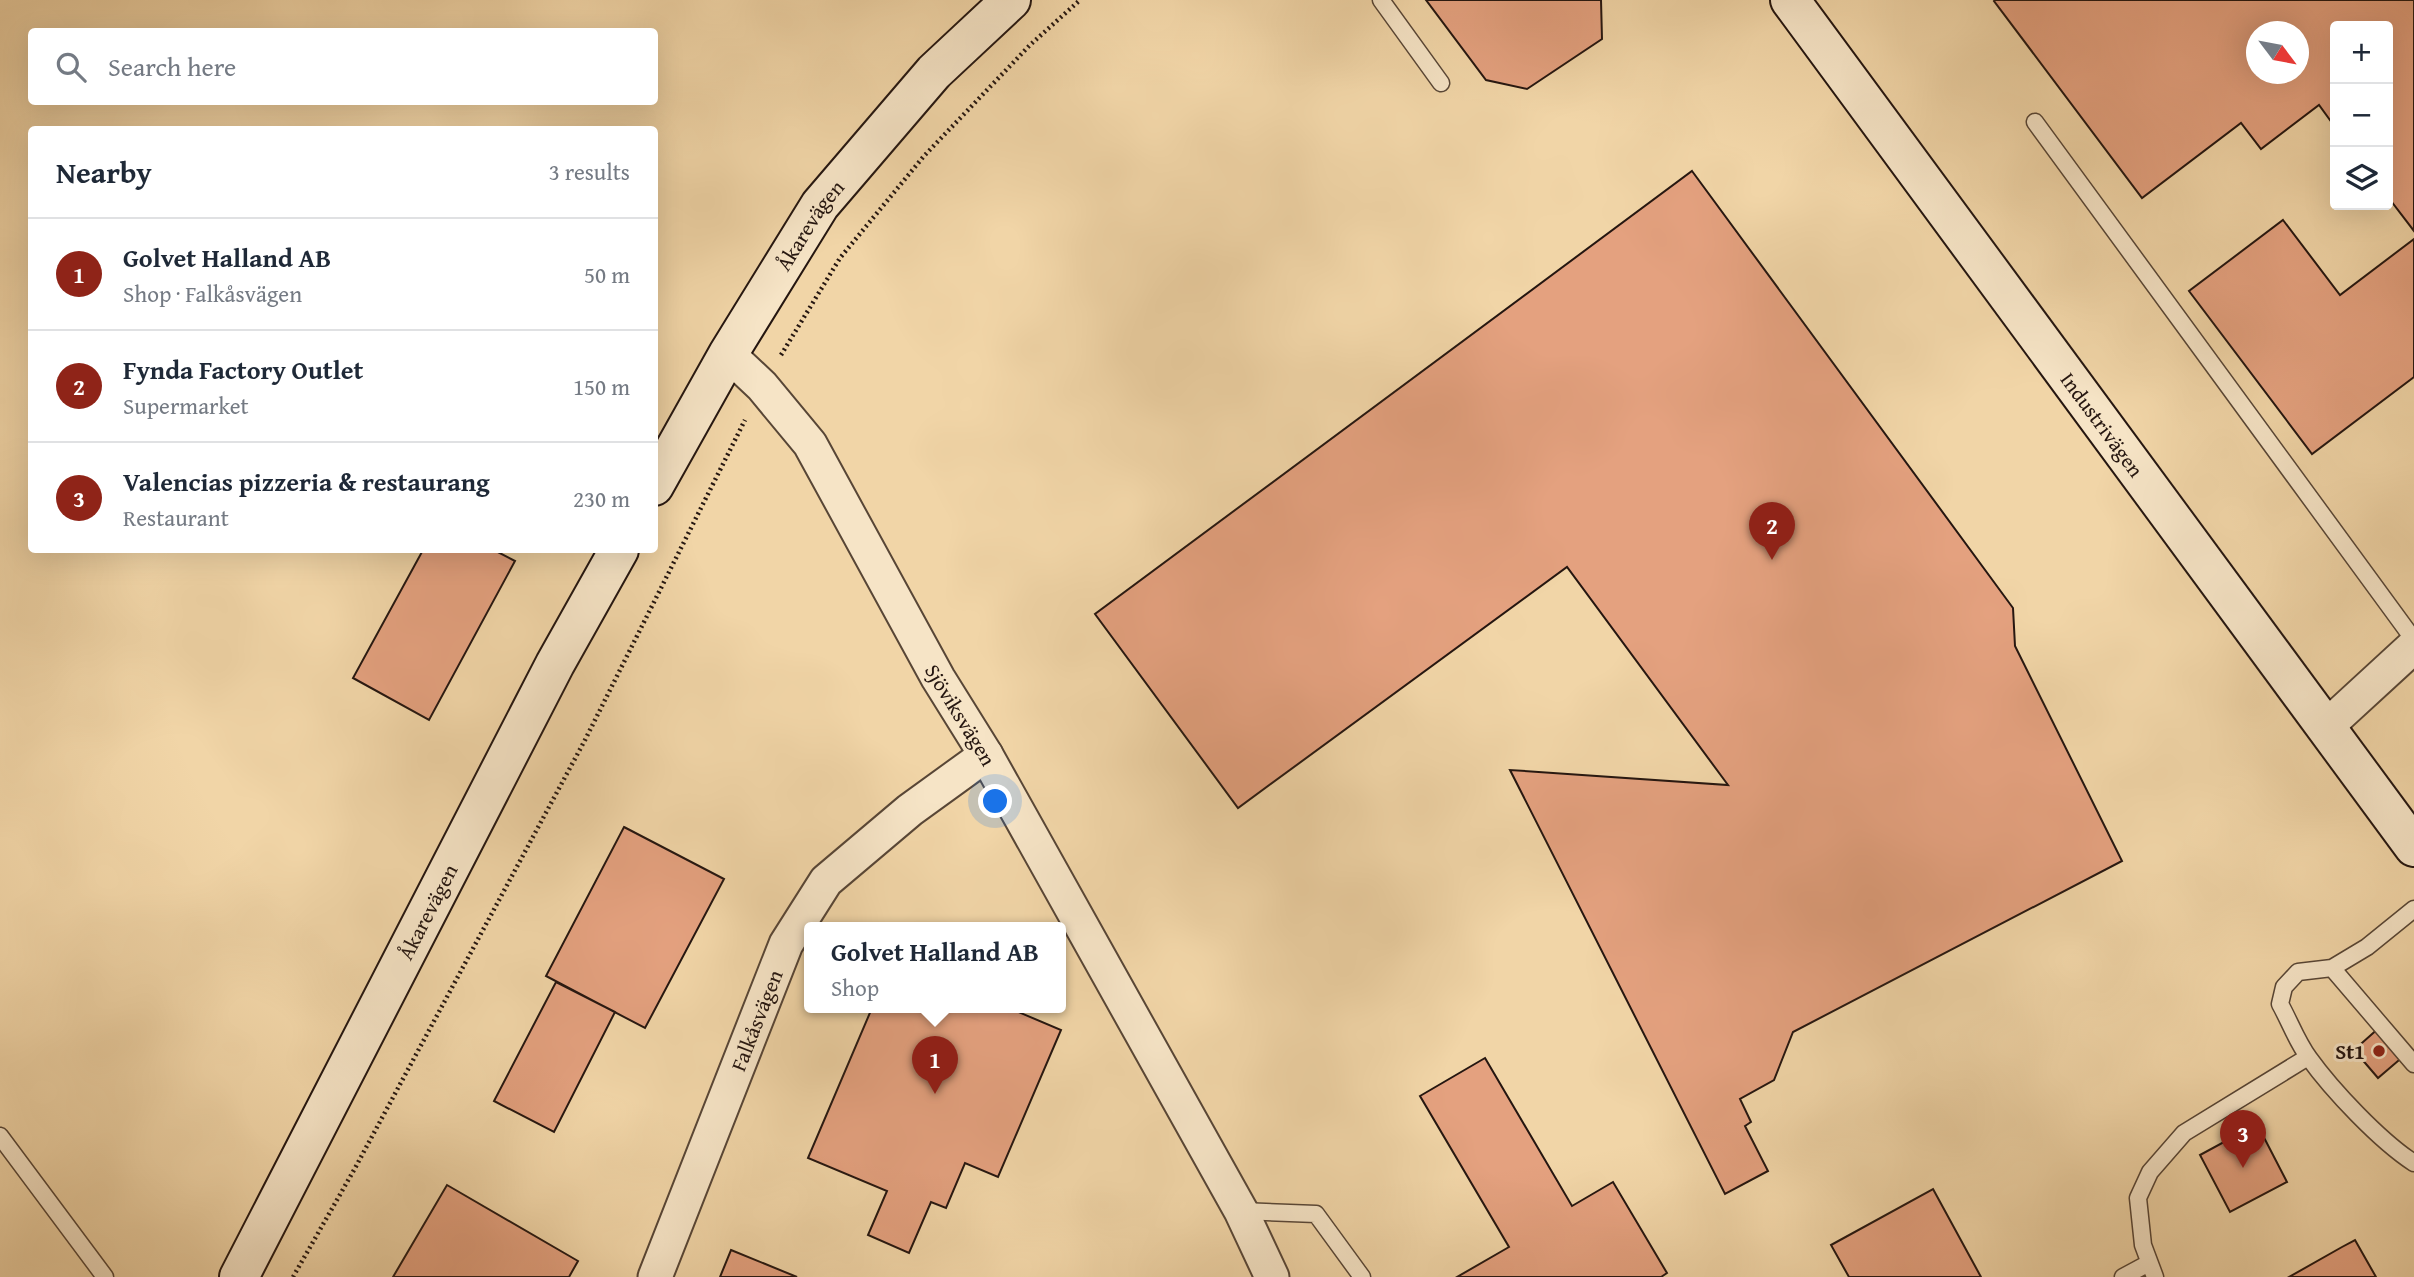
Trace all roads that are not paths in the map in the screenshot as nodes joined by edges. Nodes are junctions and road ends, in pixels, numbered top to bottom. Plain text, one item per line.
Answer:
1 (1011, 0) edge
2 (1381, 0) edge
3 (1790, 0) edge
4 (1441, 83) dead end
5 (2035, 122) dead end
6 (728, 354) junction
7 (658, 479) edge
8 (617, 553) edge
9 (2414, 640) edge
10 (2414, 646) edge
11 (2327, 726) junction
12 (986, 755) junction
13 (2414, 846) edge
14 (2414, 909) edge
15 (2332, 968) junction
16 (2308, 1057) junction
17 (2414, 1064) edge
18 (0, 1136) edge
19 (2414, 1163) edge
20 (1241, 1211) junction
21 (2152, 1270) edge
22 (106, 1277) edge
23 (239, 1277) edge
24 (655, 1277) edge
25 (1272, 1277) edge
26 (1362, 1277) edge
27 (2123, 1277) edge

1 - 6 street, Åkarevägen
2 - 4 lane
3 - 11 street, Industrivägen
5 - 9 lane
6 - 7 street, Åkarevägen
6 - 12 street, Sjöviksvägen
8 - 23 street, Åkarevägen
10 - 11 street
11 - 13 street, Industrivägen
12 - 20 street, Sjöviksvägen
12 - 24 street, Falkåsvägen
14 - 15 lane
15 - 16 lane
15 - 17 lane
16 - 19 lane
16 - 21 lane
18 - 22 lane
20 - 25 street, Sjöviksvägen
20 - 26 lane
21 - 27 lane

